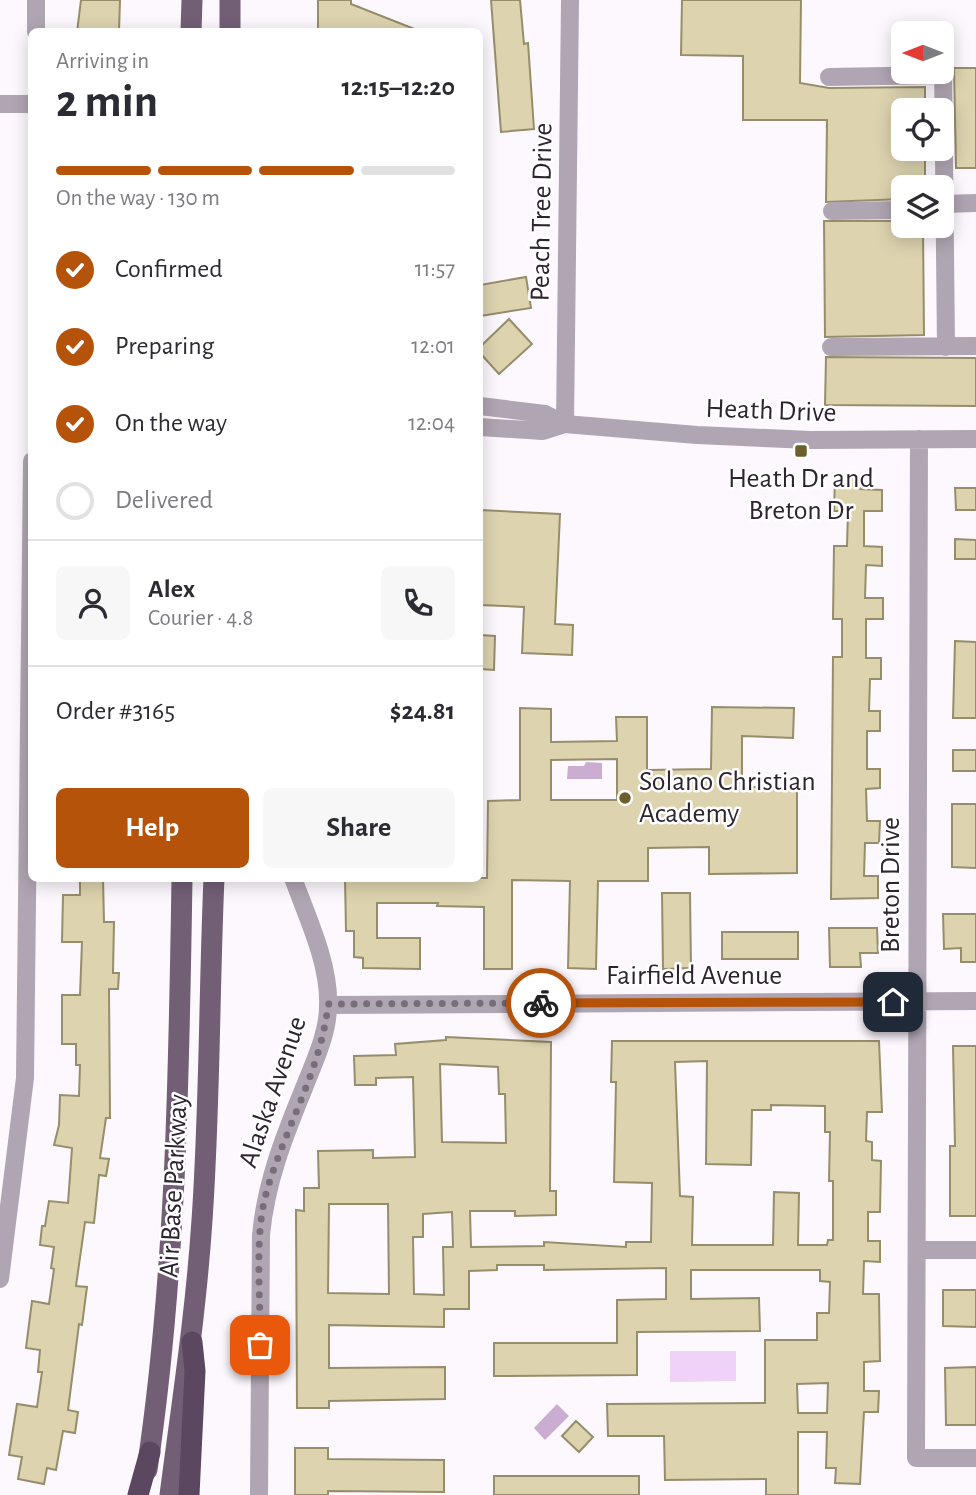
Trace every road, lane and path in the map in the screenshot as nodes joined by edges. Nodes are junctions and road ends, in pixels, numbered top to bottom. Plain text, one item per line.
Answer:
1 (36, 0) edge
2 (192, 0) edge
3 (230, 0) edge
4 (570, 0) edge
5 (36, 28) edge
6 (191, 28) edge
7 (230, 28) edge
8 (828, 77) dead end
9 (0, 104) edge
10 (28, 104) edge
11 (943, 175) edge
12 (976, 203) edge
13 (954, 206) edge
14 (891, 210) edge
15 (832, 211) dead end
16 (944, 238) edge
17 (976, 346) edge
18 (831, 347) dead end
19 (946, 347) junction
20 (483, 406) edge
21 (565, 424) junction
22 (483, 427) edge
23 (919, 439) junction
24 (976, 439) edge
25 (28, 814) edge
26 (182, 882) edge
27 (214, 882) edge
28 (294, 882) edge
29 (976, 1001) edge
30 (916, 1002) junction
31 (328, 1004) junction
32 (918, 1250) junction
33 (976, 1250) edge
34 (0, 1279) edge
35 (192, 1342) junction
36 (150, 1452) joint
37 (976, 1458) edge
38 (141, 1495) edge
39 (170, 1495) edge
40 (189, 1495) edge
41 (259, 1495) edge

1 - 5 street
2 - 6 main road
3 - 7 main road
4 - 21 street, Peach Tree Drive
8 - 11 street
9 - 10 street
12 - 13 street
14 - 15 street
16 - 19 street
17 - 19 street
18 - 19 street
20 - 21 street, Heath Drive
21 - 22 street, Heath Drive
21 - 23 street, Heath Drive
23 - 24 street, Heath Drive
23 - 30 street, Breton Drive
25 - 34 street
26 - 36 main road, Air Base Parkway
27 - 35 main road, Air Base Parkway
28 - 31 street, Alaska Avenue
29 - 30 street, Fairfield Avenue
30 - 31 street, Fairfield Avenue
30 - 32 street, Breton Drive
31 - 41 street, Alaska Avenue
32 - 33 street
32 - 37 street, Breton Drive
35 - 39 main road, Air Base Parkway
35 - 40 highway
36 - 38 highway

